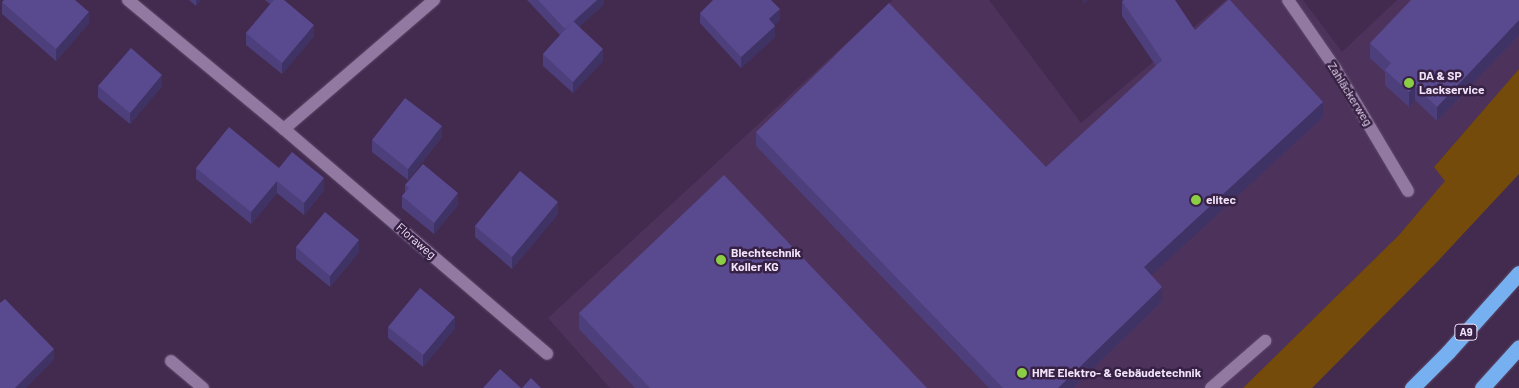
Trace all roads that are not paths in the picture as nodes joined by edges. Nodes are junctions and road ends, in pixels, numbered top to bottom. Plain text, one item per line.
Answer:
1 (128, 0) edge
2 (434, 0) edge
3 (1288, 0) edge
4 (284, 129) junction
5 (1408, 191) dead end
6 (1519, 273) edge
7 (1265, 341) dead end
8 (1519, 347) edge
9 (548, 354) dead end
10 (171, 360) dead end
11 (203, 388) edge
12 (1211, 388) edge
13 (1412, 388) edge
14 (1482, 388) edge

1 - 4 street, Floraweg
2 - 4 street
3 - 5 street, Zahläckerweg
4 - 9 street, Floraweg
6 - 13 highway, A9
7 - 12 street
8 - 14 highway
10 - 11 street

